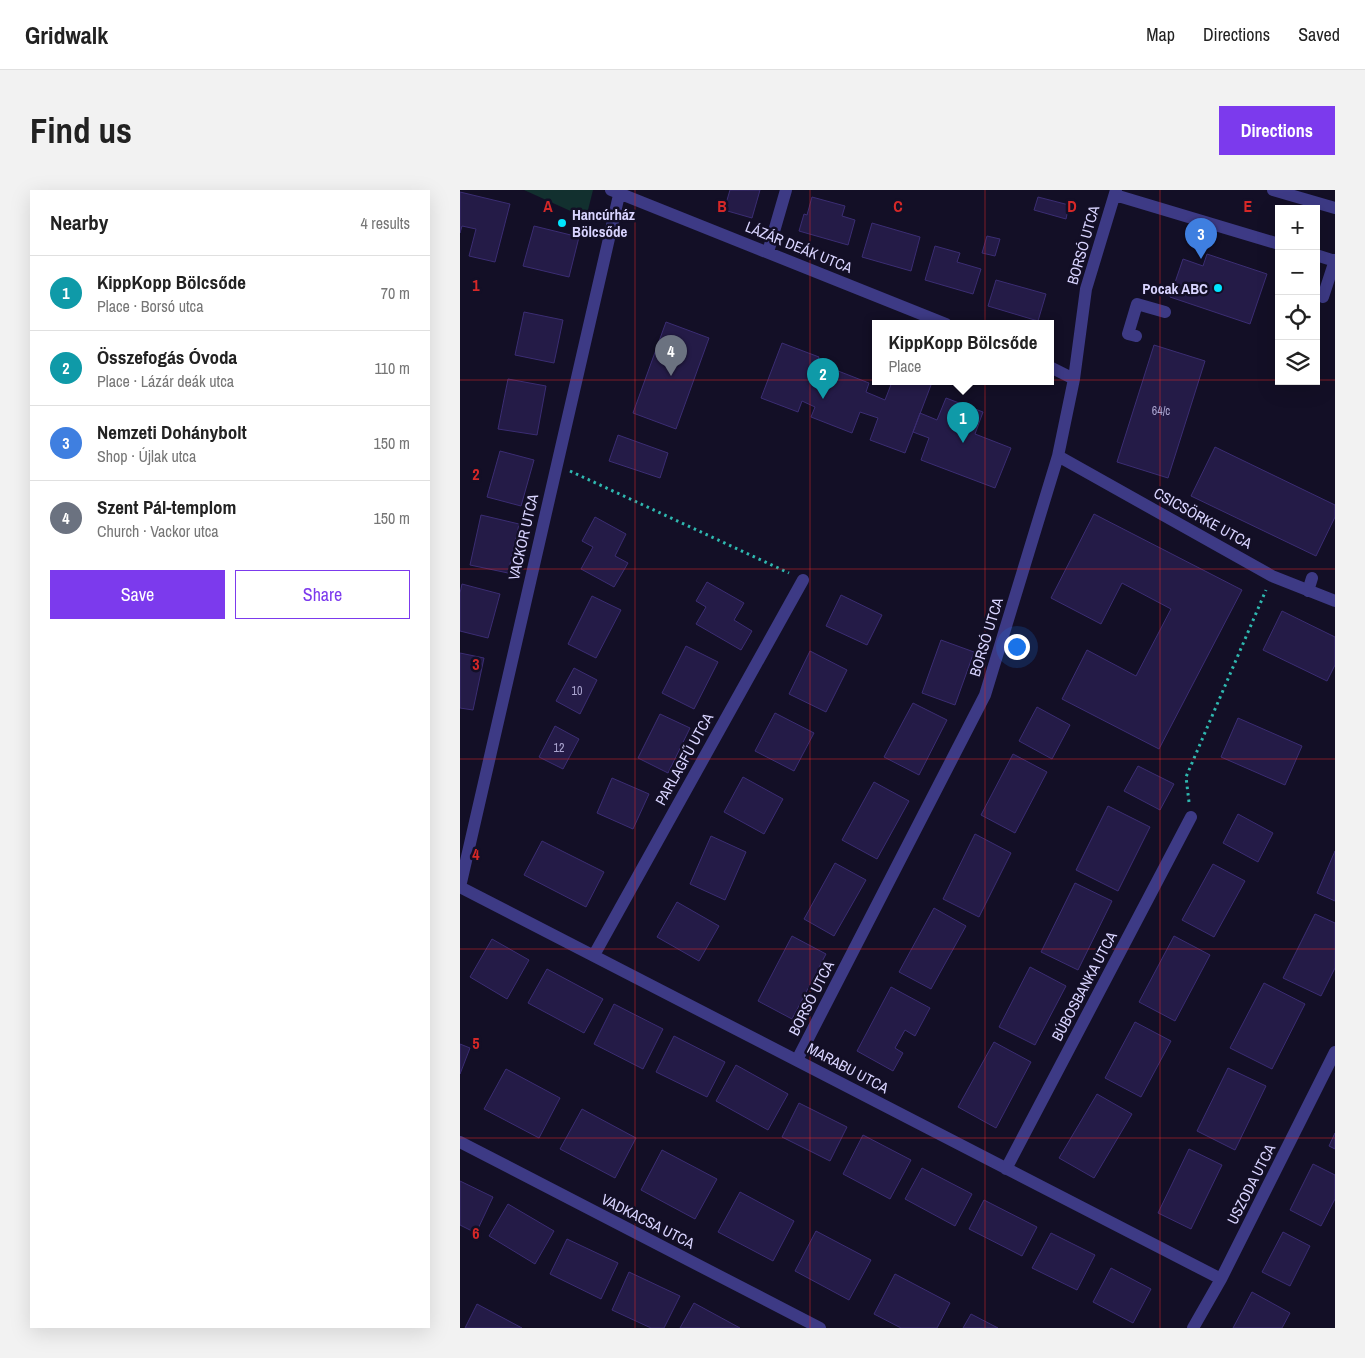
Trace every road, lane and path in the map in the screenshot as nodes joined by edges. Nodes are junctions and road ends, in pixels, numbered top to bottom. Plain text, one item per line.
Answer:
1 (786, 190) edge
2 (1273, 190) edge
3 (615, 192) edge
4 (1115, 192) edge
5 (1335, 208) edge
6 (1275, 243) edge
7 (768, 252) junction
8 (1320, 256) edge
9 (1335, 260) edge
10 (1323, 297) dead end
11 (1165, 312) dead end
12 (936, 320) edge
13 (1136, 336) dead end
14 (1054, 369) edge
15 (1074, 379) junction
16 (1058, 456) junction
17 (556, 464) junction
18 (1272, 576) junction
19 (1312, 578) dead end
20 (803, 580) joint
21 (1308, 591) junction
22 (1335, 601) edge
23 (1190, 817) joint
24 (460, 887) edge
25 (594, 955) junction
26 (1335, 1052) edge
27 (797, 1060) junction
28 (460, 1142) edge
29 (1006, 1169) junction
30 (1221, 1279) junction
31 (820, 1328) edge
32 (1193, 1328) edge

1 - 7 street
2 - 5 street
3 - 7 street, LÁZÁR DEÁK UTCA
3 - 17 street, VACKOR UTCA
4 - 6 street
4 - 15 street, BORSÓ UTCA
7 - 12 street, LÁZÁR DEÁK UTCA
8 - 9 street
9 - 10 street
11 - 13 street
14 - 15 street
15 - 16 street, BORSÓ UTCA
16 - 18 street, CSICSÖRKE UTCA
16 - 27 street, BORSÓ UTCA
17 - 20 path
17 - 24 street, VACKOR UTCA
18 - 21 street, CSICSÖRKE UTCA
18 - 23 path
19 - 21 street
20 - 25 street, PARLAGFŰ UTCA
21 - 22 street, CSICSÖRKE UTCA
23 - 29 street, BÚBOSBANKA UTCA
24 - 25 street, MARABU UTCA
25 - 27 street, MARABU UTCA
26 - 30 street, USZODA UTCA
27 - 29 street, MARABU UTCA
28 - 31 street, VADKACSA UTCA
29 - 30 street, MARABU UTCA
30 - 32 street, USZODA UTCA

